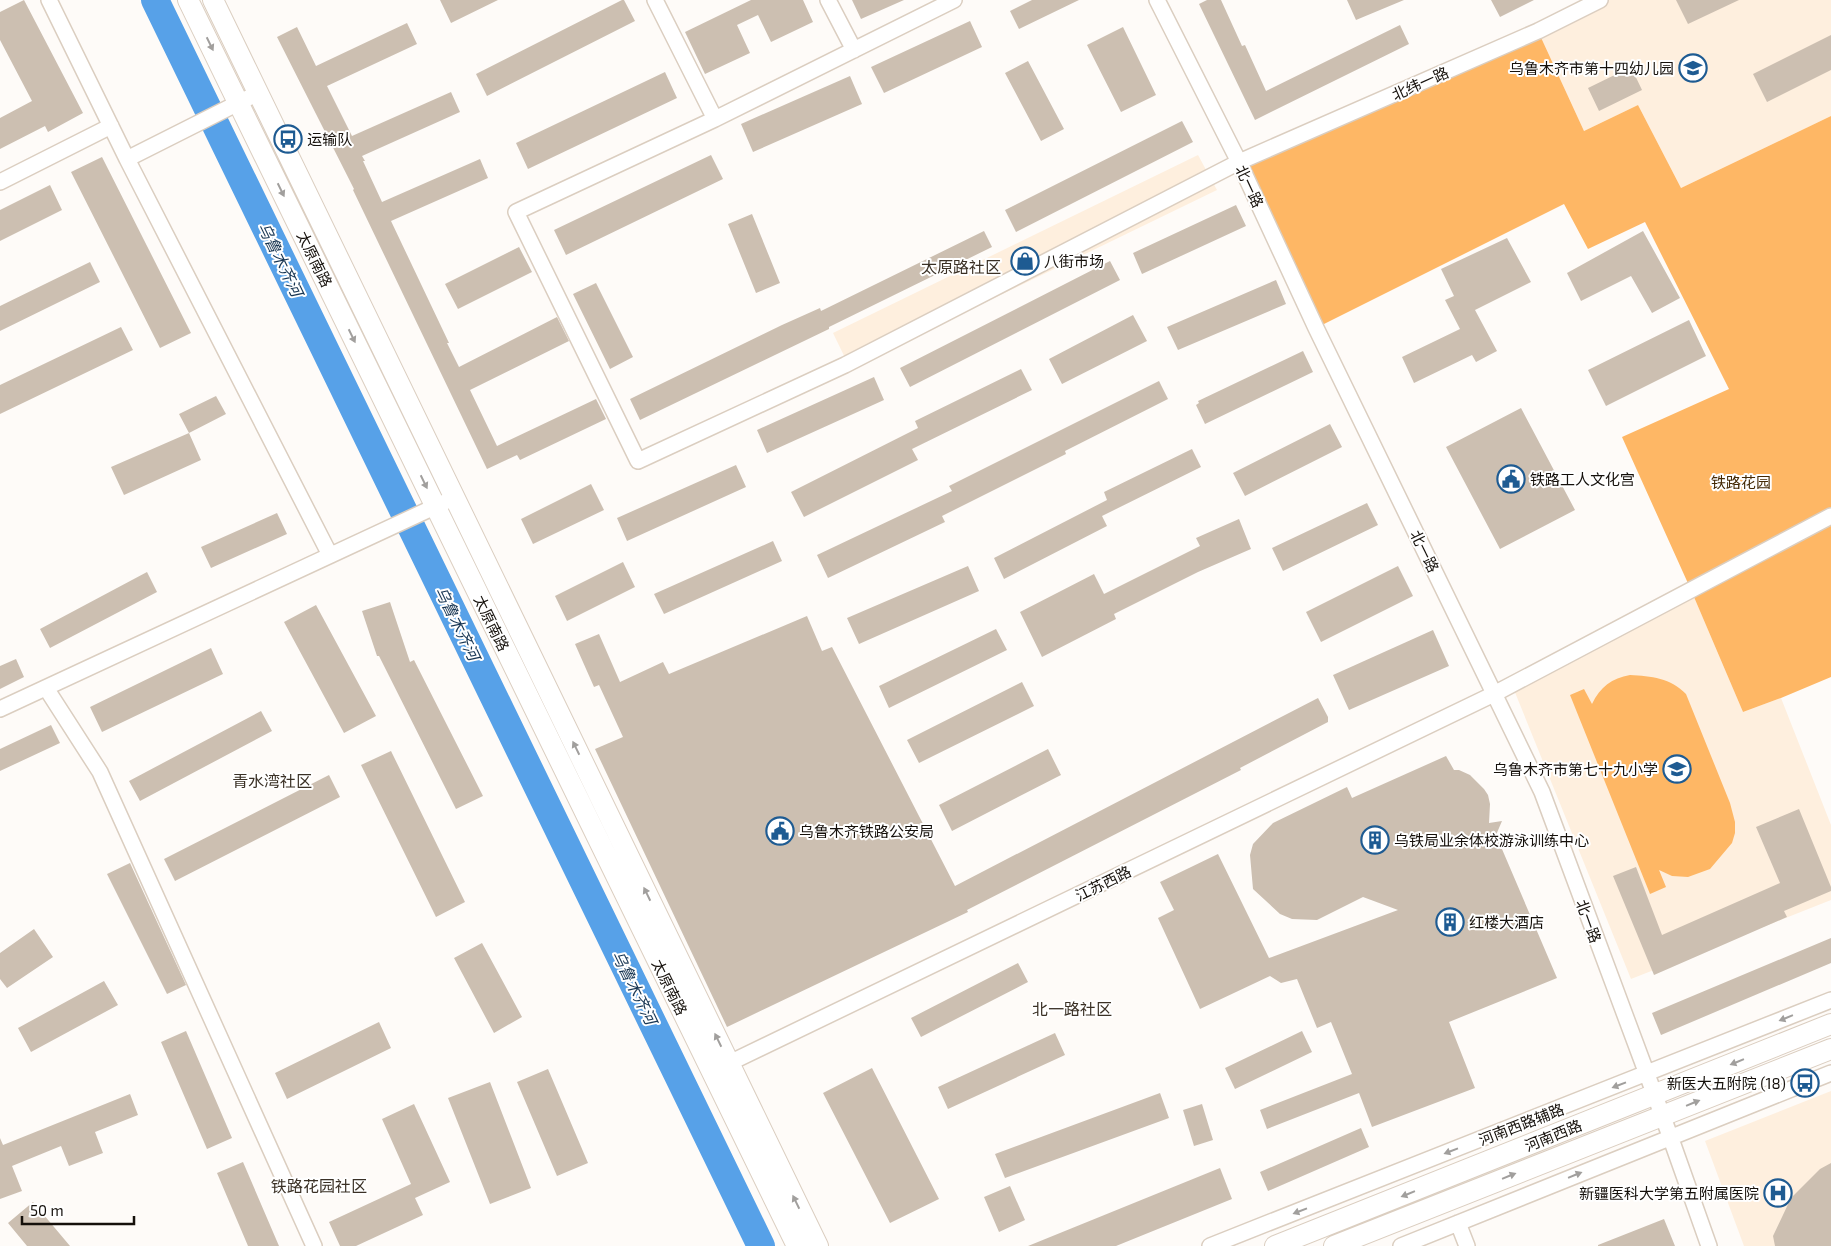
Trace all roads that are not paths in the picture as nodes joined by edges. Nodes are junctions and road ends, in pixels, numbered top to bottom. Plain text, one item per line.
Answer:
1 (49, 0) edge
2 (188, 0) edge
3 (213, 0) edge
4 (655, 0) edge
5 (828, 0) edge
6 (954, 0) edge
7 (1158, 0) edge
8 (1600, 0) edge
9 (854, 50) junction
10 (258, 93) junction
11 (232, 106) junction
12 (715, 119) junction
13 (111, 126) junction
14 (127, 159) junction
15 (1239, 162) junction
16 (0, 182) edge
17 (455, 498) junction
18 (427, 509) junction
19 (1831, 516) edge
20 (330, 554) junction
21 (46, 688) junction
22 (1494, 694) junction
23 (0, 709) edge
24 (1831, 1000) edge
25 (1831, 1024) edge
26 (1831, 1049) edge
27 (720, 1067) junction
28 (1831, 1073) edge
29 (1646, 1074) junction
30 (1654, 1095) junction
31 (1662, 1115) junction
32 (1670, 1136) junction
33 (1458, 1223) junction
34 (314, 1246) edge
35 (797, 1246) edge
36 (818, 1246) edge
37 (1210, 1246) edge
38 (1274, 1246) edge
39 (1334, 1246) edge
40 (1401, 1246) edge
41 (1467, 1246) edge
42 (1709, 1246) edge

1 - 13 street
2 -> 11 main road, 太原南路
3 - 10 main road
4 - 12 street
5 - 9 street
6 - 9 street
7 - 15 street, 北一路
8 - 15 street, 北纬一路
9 - 12 street
10 - 11 street
10 - 17 main road
11 - 14 street
11 -> 18 main road, 太原南路
12 - 15 street, 北纬一路
13 - 14 street
13 - 16 street
14 - 20 street
15 - 22 street, 北一路
17 - 18 street
27 -> 17 main road
18 - 20 street
18 - 27 main road, 太原南路
19 - 22 street, 江苏西路
20 - 21 street
21 - 23 street
21 - 34 street
22 - 27 street, 江苏西路
22 - 29 street, 北一路
24 -> 29 street, 河南西路辅路
25 -> 30 main road, 河南西路
31 -> 26 main road, 河南西路
27 - 35 main road, 太原南路
36 -> 27 main road
28 - 32 street
29 - 30 street, 北一路
29 -> 37 street, 河南西路辅路
30 - 31 street, 北一路
30 -> 38 main road, 河南西路
31 - 32 street, 北一路
39 -> 31 main road, 河南西路
33 -> 32 street
32 - 42 street, 北一路
33 - 40 street
33 - 41 street

